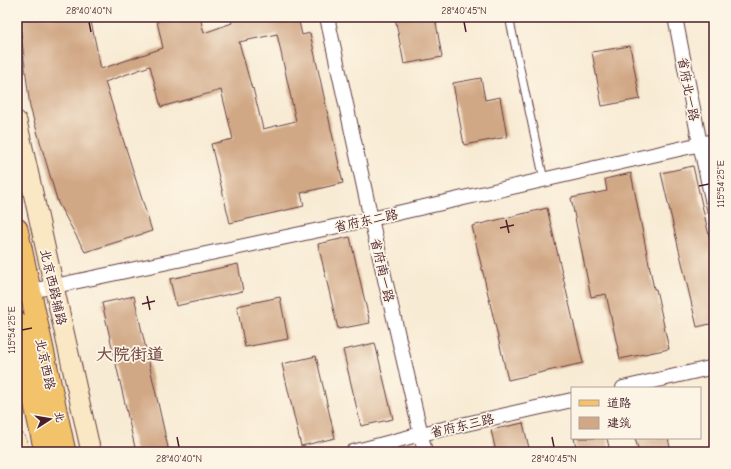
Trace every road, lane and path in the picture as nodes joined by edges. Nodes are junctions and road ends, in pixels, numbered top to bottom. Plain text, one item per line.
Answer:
1 (327, 17) edge
2 (509, 17) edge
3 (675, 17) edge
4 (17, 121) edge
5 (714, 141) edge
6 (700, 144) junction
7 (544, 180) junction
8 (714, 208) edge
9 (371, 219) junction
10 (17, 229) edge
11 (54, 286) junction
12 (24, 293) edge
13 (17, 322) edge
14 (714, 367) edge
15 (627, 387) edge
16 (571, 400) edge
17 (421, 434) junction
18 (17, 442) edge
19 (19, 452) edge
20 (45, 452) edge
21 (65, 452) edge
22 (91, 452) edge
23 (353, 452) edge
24 (425, 452) edge

1 - 9 street, 省府南一路
2 - 7 lane
3 - 6 street, 省府北一路
4 - 11 main road, 北京西路辅路
5 - 6 street, 省府东二路
6 - 7 street, 省府东二路
6 - 8 street, 省府北一路
7 - 9 street, 省府东二路
9 - 11 street, 省府东二路
9 - 17 street, 省府南一路
10 - 12 main road, 北京西路
11 - 12 street, 省府东二路
11 - 22 main road, 北京西路辅路
12 - 21 main road, 北京西路
13 - 20 main road, 北京西路
14 - 15 street
16 - 17 street, 省府东三路
17 - 23 street, 省府东三路
17 - 24 street, 省府南一路
18 - 19 main road

